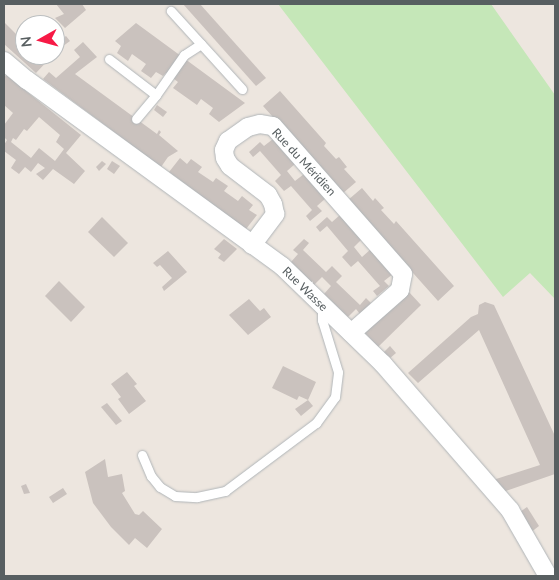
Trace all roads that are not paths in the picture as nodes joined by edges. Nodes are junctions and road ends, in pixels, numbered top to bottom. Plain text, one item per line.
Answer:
1 (171, 11) dead end
2 (201, 44) junction
3 (109, 59) dead end
4 (4, 61) edge
5 (242, 89) dead end
6 (156, 95) junction
7 (136, 119) dead end
8 (252, 245) junction
9 (321, 304) junction
10 (351, 333) junction
11 (142, 455) dead end
12 (548, 576) edge

1 - 2 lane
2 - 5 lane
2 - 6 lane
3 - 6 lane
4 - 8 street, Rue Wasse
6 - 7 lane
8 - 9 street, Rue Wasse
8 - 10 street, Rue du Méridien
9 - 10 street, Rue Wasse
9 - 11 lane
10 - 12 street, Rue Wasse

